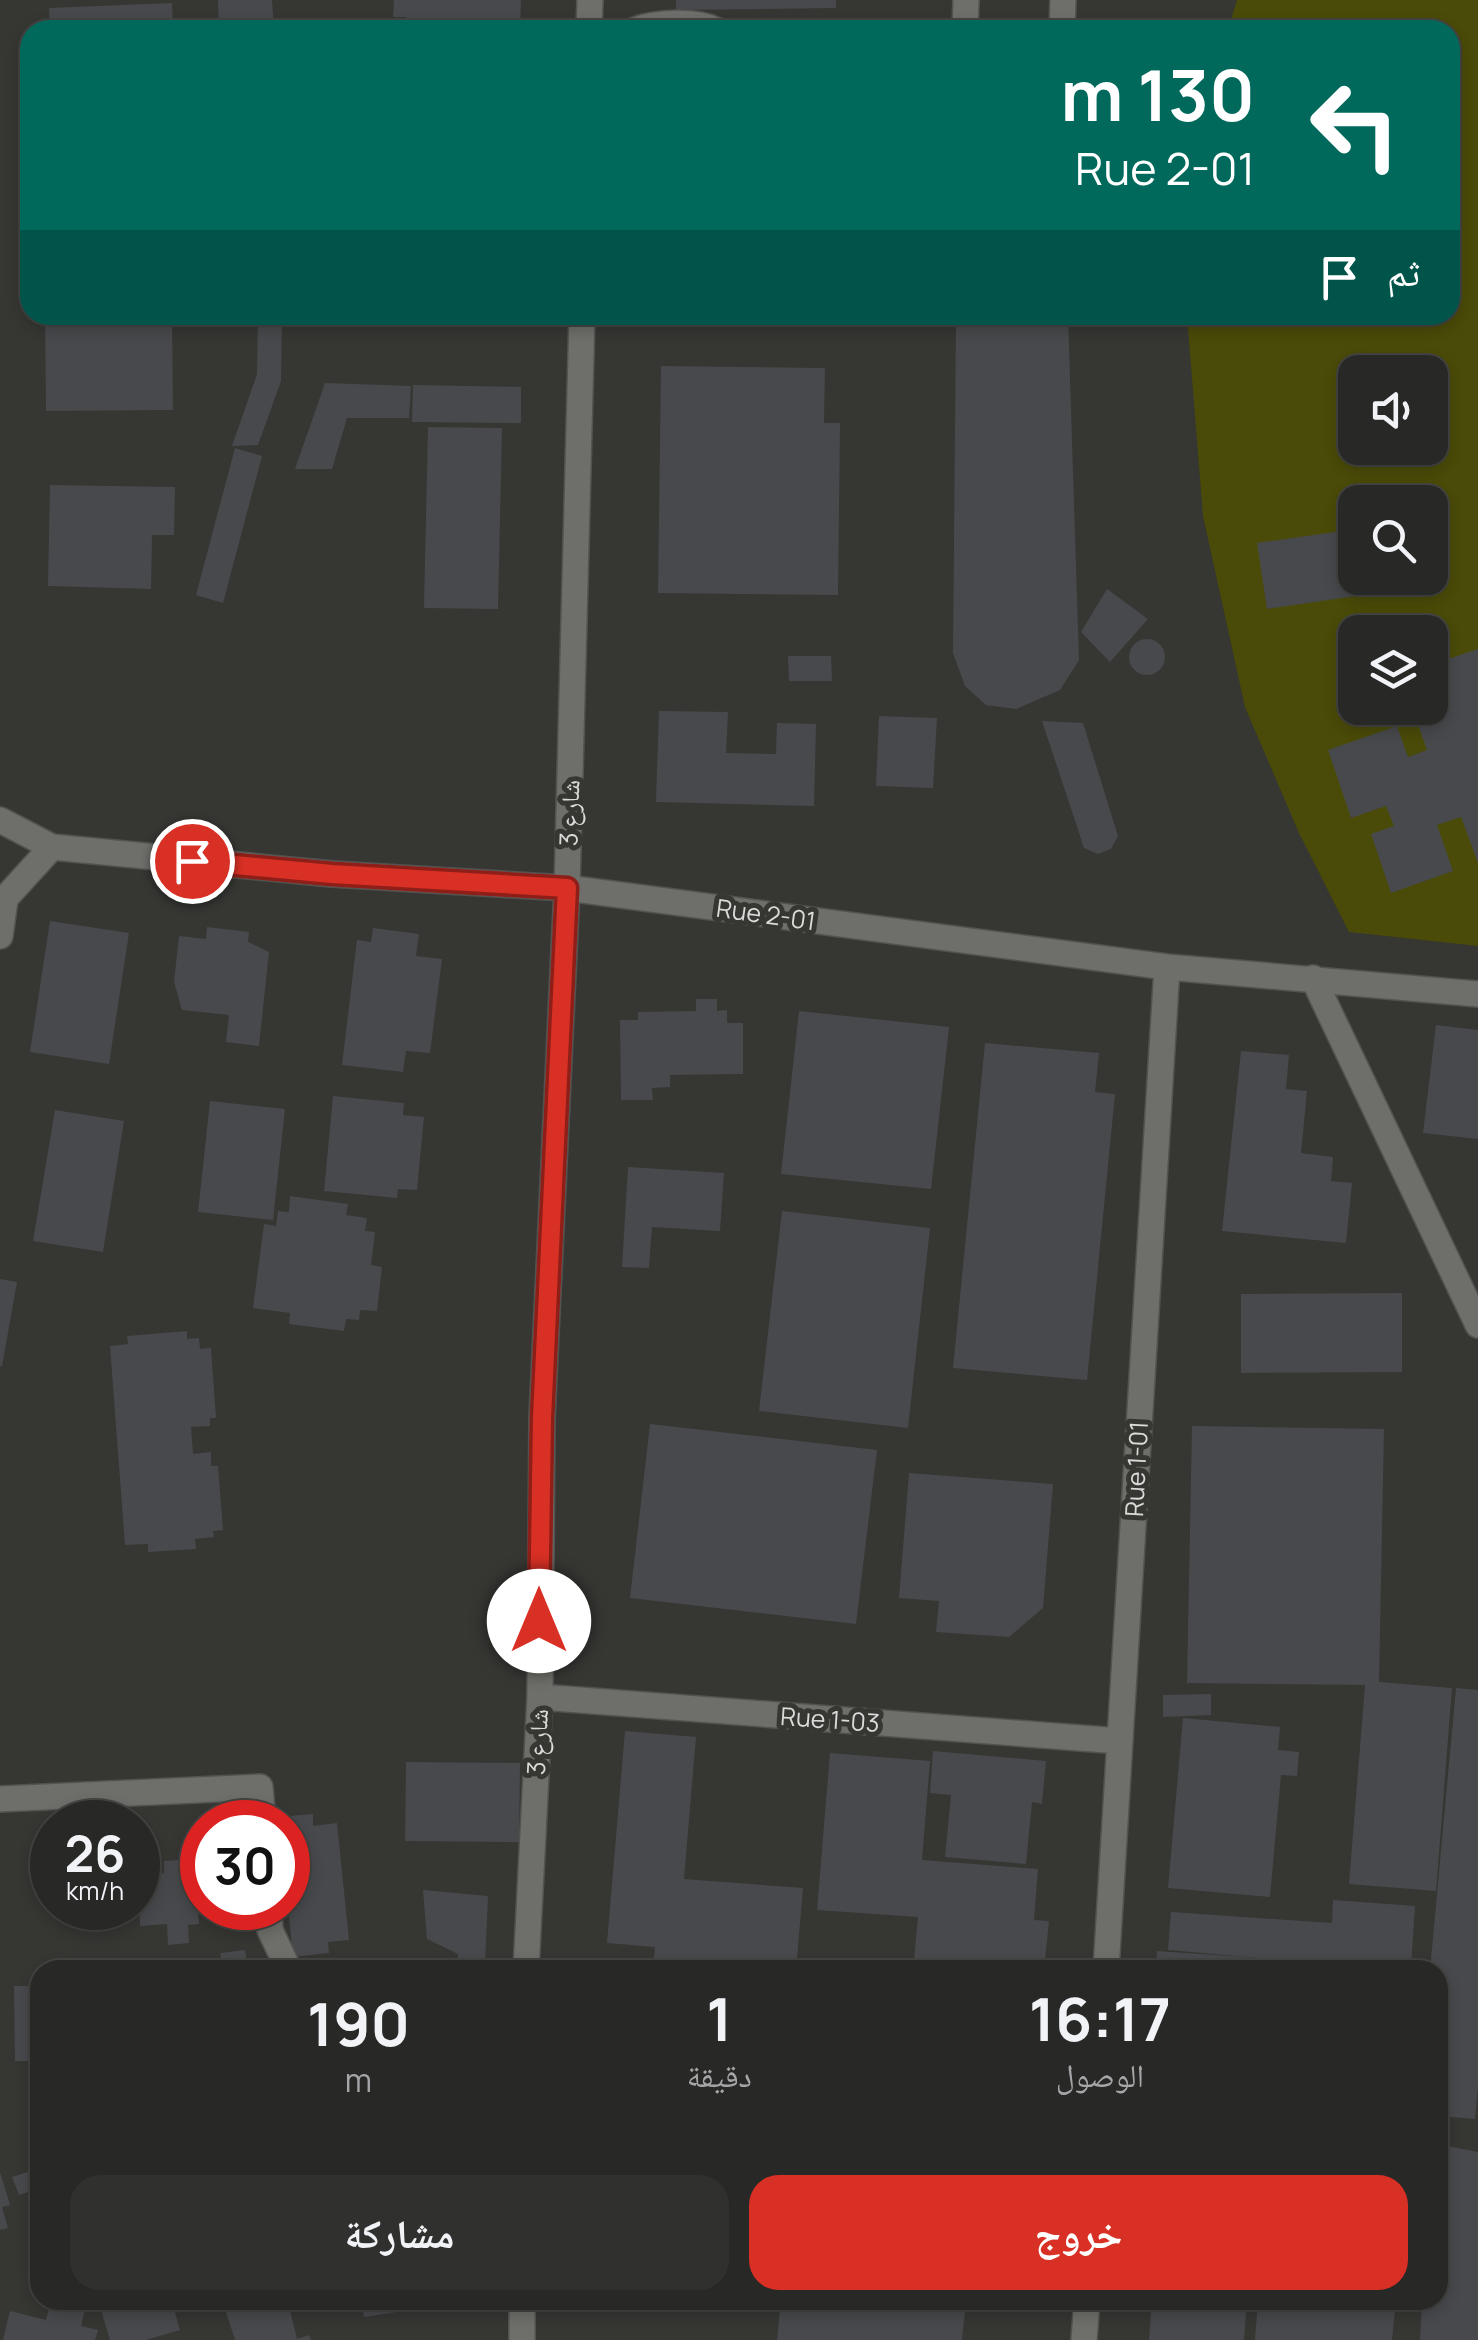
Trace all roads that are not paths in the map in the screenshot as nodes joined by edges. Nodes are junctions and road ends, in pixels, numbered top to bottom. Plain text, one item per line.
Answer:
1 (582, 325) edge
2 (0, 820) edge
3 (52, 847) junction
4 (567, 888) junction
5 (2, 902) edge
6 (0, 936) edge
7 (1166, 967) junction
8 (1314, 978) junction
9 (1478, 994) edge
10 (1478, 1325) edge
11 (540, 1697) junction
12 (1120, 1741) junction
13 (0, 1799) edge
14 (261, 1800) edge
15 (270, 1930) edge
16 (284, 1960) edge
17 (527, 1960) edge
18 (1107, 1960) edge
19 (522, 2310) edge
20 (1086, 2310) edge
21 (522, 2340) edge
22 (1084, 2340) edge

1 - 4 street, شارع 3
2 - 3 street
3 - 4 street, Rue 2-01
3 - 5 street
4 - 7 street, Rue 2-01
4 - 11 street, شارع 3
5 - 6 street
7 - 8 street, Rue 2-01
7 - 12 street, Rue 1-01
8 - 9 street, Rue 2-01
8 - 10 street
11 - 12 street, Rue 1-03
11 - 17 street, شارع 3
12 - 18 street, Rue 1-01
13 - 14 street
15 - 16 street
19 - 21 street
20 - 22 street

